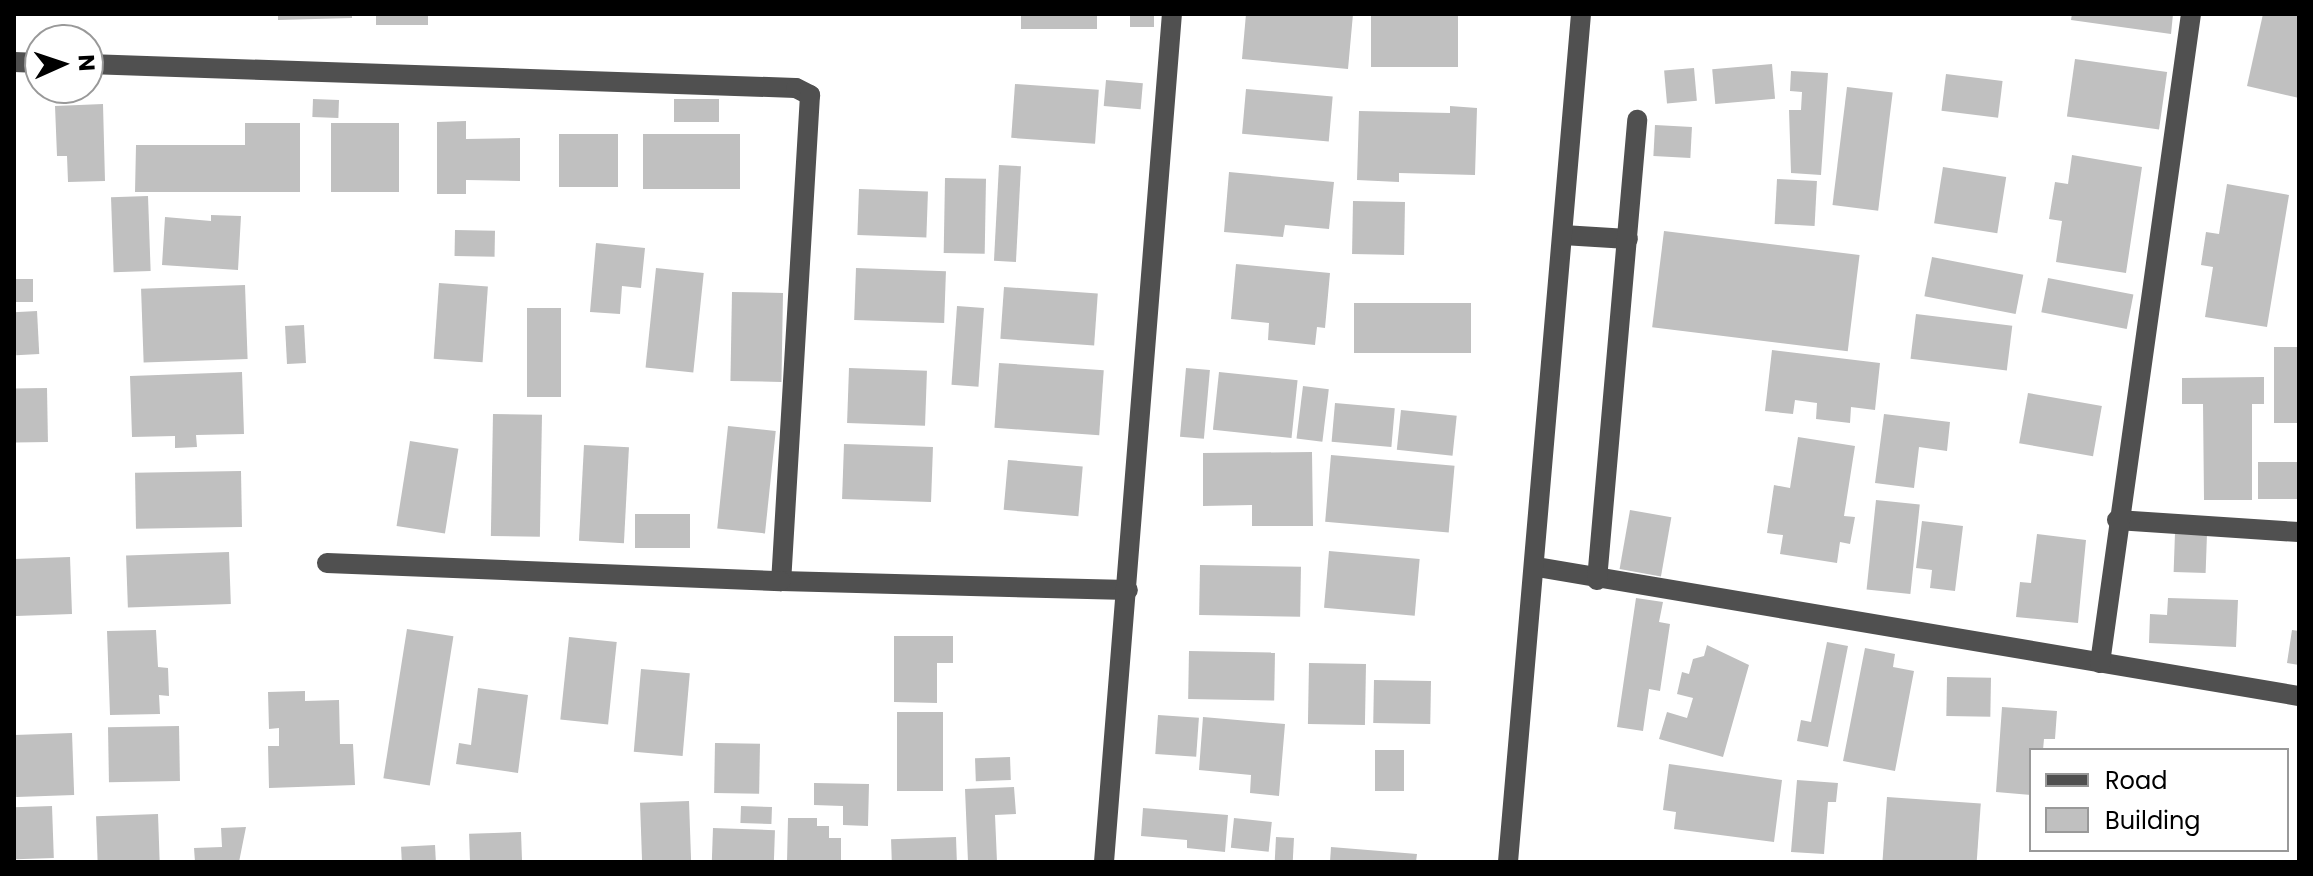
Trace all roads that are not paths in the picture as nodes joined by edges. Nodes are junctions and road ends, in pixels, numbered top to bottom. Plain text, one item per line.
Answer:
1 (1172, 14) edge
2 (1581, 14) edge
3 (2191, 14) edge
4 (104, 65) edge
5 (1637, 120) dead end
6 (1563, 235) junction
7 (1628, 239) junction
8 (2117, 520) junction
9 (2299, 532) edge
10 (327, 563) dead end
11 (1537, 567) junction
12 (1597, 580) junction
13 (781, 581) junction
14 (1128, 590) junction
15 (2100, 663) junction
16 (2299, 696) edge
17 (1104, 862) edge
18 (1508, 862) edge

1 - 14 street
2 - 6 street
3 - 8 street
4 - 13 street
5 - 7 street
6 - 7 street
6 - 11 street
7 - 12 street
8 - 9 street
8 - 15 street
10 - 13 street
11 - 12 street
11 - 18 street
12 - 15 street
13 - 14 street
14 - 17 street
15 - 16 street

